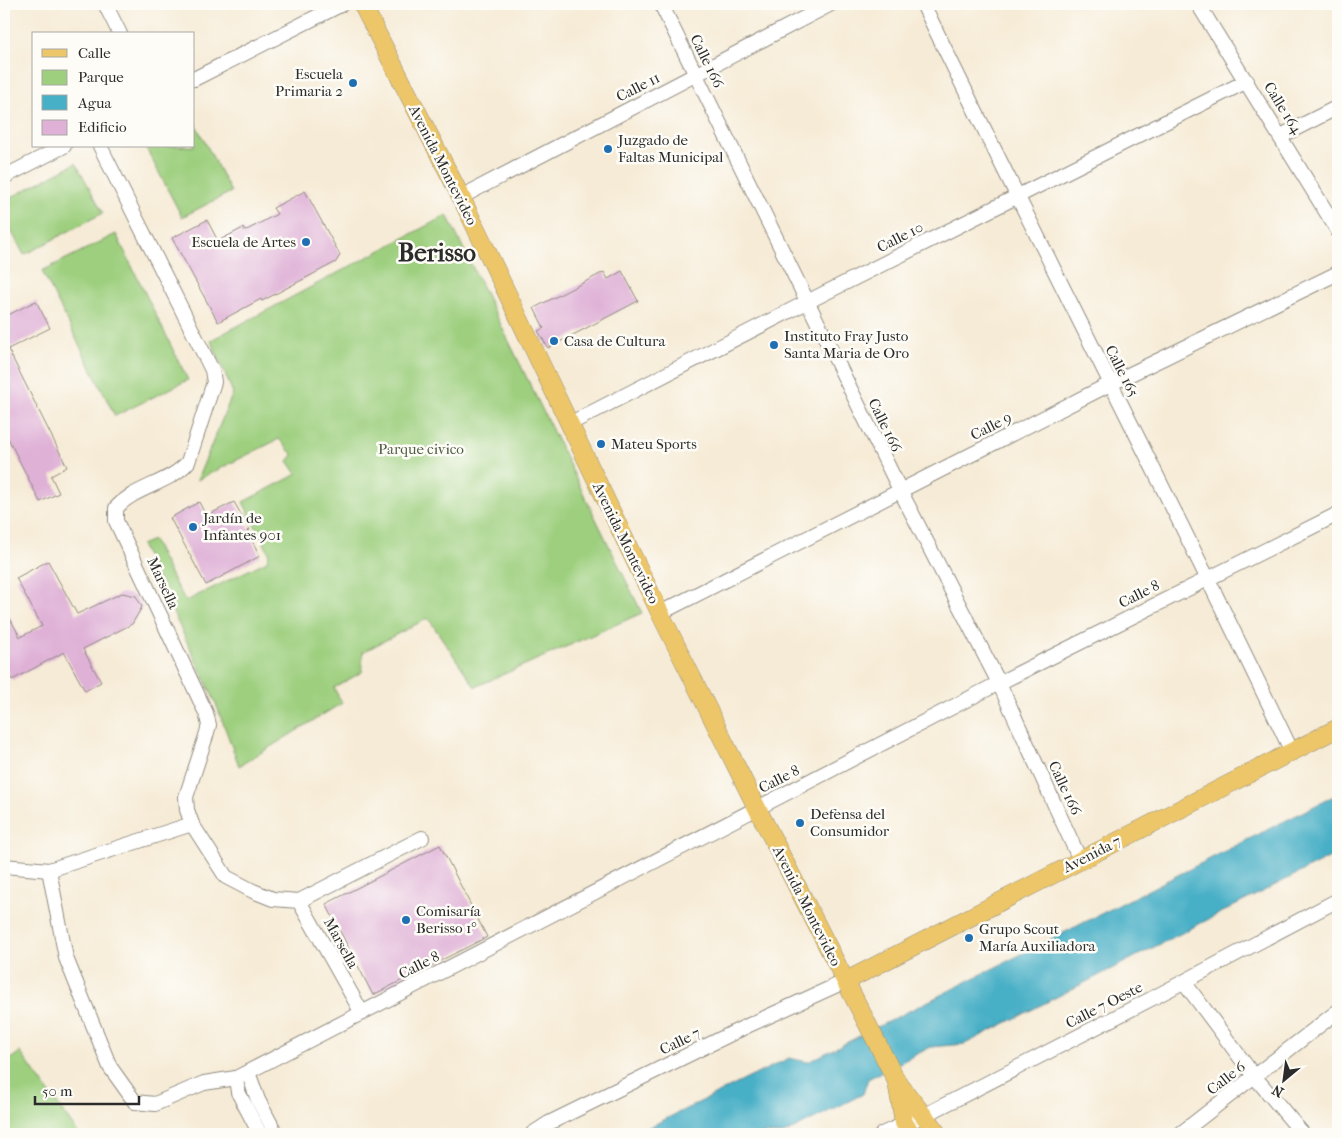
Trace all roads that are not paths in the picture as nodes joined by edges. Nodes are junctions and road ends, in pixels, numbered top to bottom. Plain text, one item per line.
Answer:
1 (105, 4) edge
2 (342, 4) edge
3 (362, 4) edge
4 (661, 4) edge
5 (831, 4) edge
6 (923, 4) edge
7 (1198, 4) edge
8 (119, 32) edge
9 (696, 75) junction
10 (195, 78) edge
11 (1247, 81) junction
12 (1338, 107) edge
13 (1281, 136) junction
14 (60, 148) edge
15 (101, 148) edge
16 (4, 177) edge
17 (1016, 196) junction
18 (460, 197) junction
19 (1338, 231) edge
20 (1338, 273) edge
21 (807, 302) junction
22 (1110, 384) junction
23 (569, 424) junction
24 (900, 490) junction
25 (1338, 514) edge
26 (1209, 578) junction
27 (660, 613) junction
28 (999, 683) junction
29 (1338, 728) edge
30 (1292, 752) junction
31 (757, 808) junction
32 (192, 824) junction
33 (422, 838) dead end
34 (1080, 860) junction
35 (4, 866) edge
36 (49, 870) junction
37 (1338, 900) edge
38 (299, 901) junction
39 (846, 981) junction
40 (1184, 982) junction
41 (1338, 1011) edge
42 (362, 1013) junction
43 (242, 1075) junction
44 (1254, 1076) junction
45 (896, 1080) junction
46 (925, 1115) junction
47 (908, 1129) edge
48 (260, 1134) edge
49 (276, 1134) edge
50 (532, 1134) edge
51 (882, 1134) edge
52 (938, 1134) edge
53 (1180, 1134) edge
54 (1302, 1134) edge

1 - 8 street
2 - 10 street
3 - 18 main road, Avenida Montevideo
4 - 9 street, Calle 166
5 - 9 street, Calle 11
6 - 17 street, Calle 165
7 - 11 street, Calle 164
9 - 18 street, Calle 11
9 - 21 street, Calle 166
11 - 13 street, Calle 164
11 - 17 street, Calle 10
12 - 13 street
13 - 19 street, Calle 164
14 - 16 street
15 - 32 street, Marsella
17 - 21 street, Calle 10
17 - 22 street, Calle 165
18 - 23 main road, Avenida Montevideo
20 - 22 street, Calle 9
21 - 23 street, Calle 10
21 - 24 street, Calle 166
22 - 24 street, Calle 9
22 - 26 street, Calle 165
23 - 27 main road, Avenida Montevideo
24 - 27 street, Calle 9
24 - 28 street, Calle 166
25 - 26 street, Calle 8
26 - 28 street, Calle 8
26 - 30 street, Calle 165
27 - 31 main road, Avenida Montevideo
28 - 31 street, Calle 8
28 - 34 street, Calle 166
29 - 30 main road, Avenida 7
30 - 34 main road, Avenida 7
31 - 39 main road, Avenida Montevideo
31 - 42 street, Calle 8
32 - 36 street
32 - 38 street, Marsella
33 - 38 street
34 - 39 main road, Avenida 7
35 - 36 street
36 - 43 street, Calle 8
37 - 40 street, Calle 7 Oeste
38 - 42 street, Marsella
39 - 45 main road, Avenida Montevideo
39 - 50 street, Calle 7
40 - 44 street
40 - 46 street, Calle 7 Oeste
41 - 44 street, Calle 6
42 - 43 street, Calle 8
43 - 48 street
43 - 49 street
44 - 53 street, Calle 6
44 - 54 street
45 - 46 main road, Avenida Montevideo
45 - 47 main road, Avenida Montevideo
46 - 47 street, Calle 7 Oeste
46 - 52 main road, Avenida Montevideo
47 - 51 street, Calle 7 Oeste

